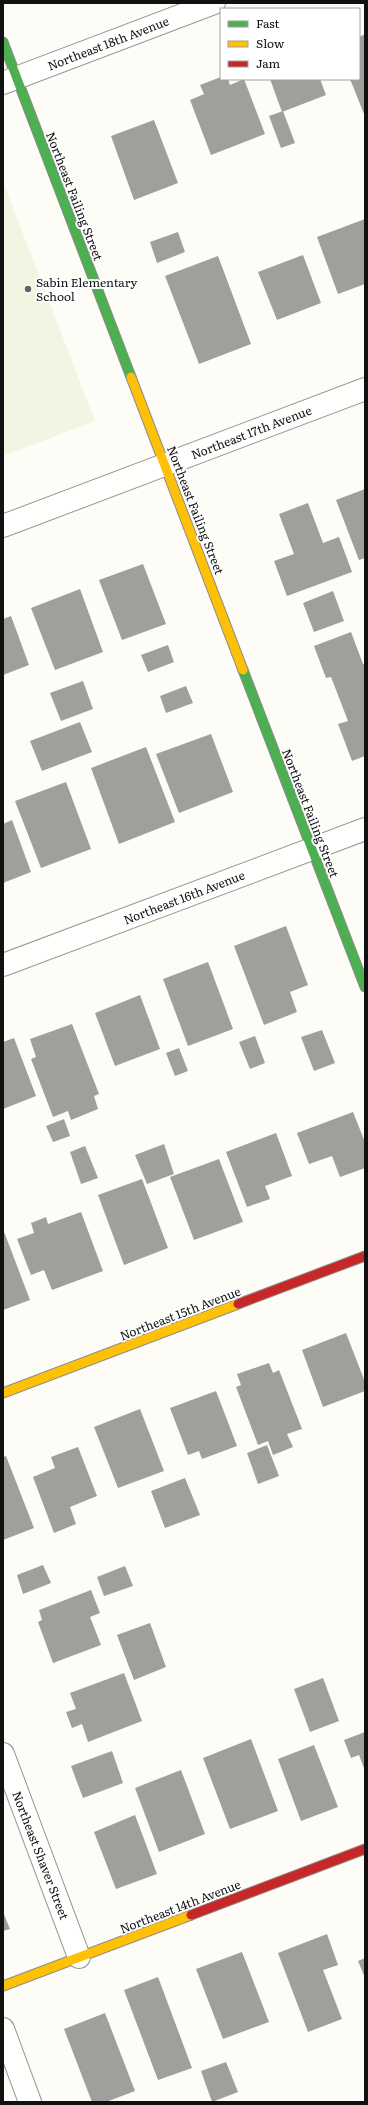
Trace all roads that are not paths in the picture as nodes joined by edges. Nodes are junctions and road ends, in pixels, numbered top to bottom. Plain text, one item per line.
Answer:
1 (214, 3) edge
2 (3, 42) edge
3 (10, 80) edge
4 (365, 390) edge
5 (166, 464) junction
6 (3, 526) edge
7 (365, 829) edge
8 (312, 849) junction
9 (3, 965) edge
10 (365, 987) edge
11 (365, 1256) edge
12 (3, 1393) edge
13 (3, 1754) edge
14 (365, 1849) edge
15 (79, 1957) junction
16 (3, 1986) edge
17 (3, 2029) edge
18 (30, 2102) edge

1 - 3 street, Northeast 18th Avenue
2 - 3 street, Northeast Failing Street
3 - 5 street, Northeast Failing Street
4 - 5 street, Northeast 17th Avenue
5 - 6 street, Northeast 17th Avenue
5 - 8 street, Northeast Failing Street
7 - 8 street, Northeast 16th Avenue
8 - 9 street, Northeast 16th Avenue
8 - 10 street, Northeast Failing Street
11 - 12 street, Northeast 15th Avenue
13 - 15 street, Northeast Shaver Street
14 - 15 street, Northeast 14th Avenue
15 - 16 street, Northeast 14th Avenue
17 - 18 street

